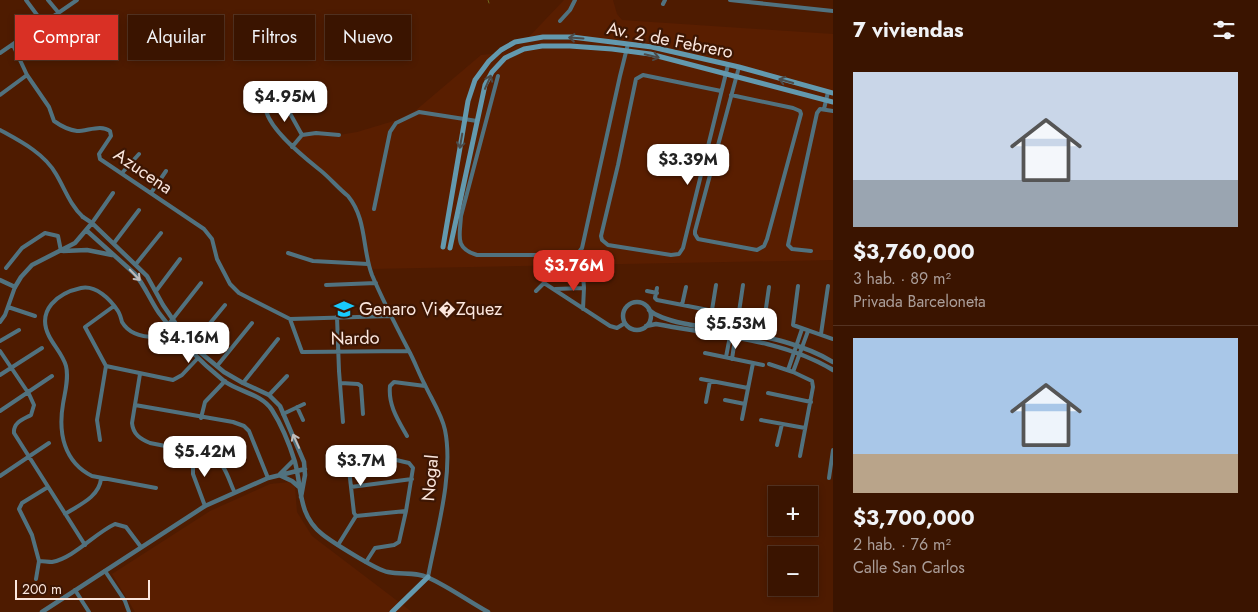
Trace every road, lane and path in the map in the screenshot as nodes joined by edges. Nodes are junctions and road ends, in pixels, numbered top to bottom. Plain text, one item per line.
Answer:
1 (26, 0) edge
2 (48, 0) edge
3 (64, 0) edge
4 (77, 0) edge
5 (575, 0) edge
6 (730, 0) edge
7 (762, 2) edge
8 (68, 6) junction
9 (833, 11) edge
10 (58, 12) junction
11 (37, 15) edge
12 (54, 15) edge
13 (560, 21) dead end
14 (628, 44) junction
15 (13, 45) joint
16 (625, 51) junction
17 (0, 53) edge
18 (728, 65) junction
19 (739, 67) junction
20 (27, 75) junction
21 (726, 75) junction
22 (498, 76) dead end
23 (736, 77) junction
24 (721, 91) junction
25 (831, 93) edge
26 (0, 95) edge
27 (730, 95) junction
28 (826, 100) junction
29 (833, 102) edge
30 (824, 109) junction
31 (833, 111) edge
32 (465, 120) junction
33 (477, 122) junction
34 (0, 130) edge
35 (302, 135) junction
36 (339, 135) dead end
37 (292, 147) junction
38 (139, 154) dead end
39 (166, 171) dead end
40 (122, 173) junction
41 (113, 193) dead end
42 (151, 193) junction
43 (374, 209) dead end
44 (139, 210) dead end
45 (83, 217) junction
46 (92, 223) junction
47 (86, 230) junction
48 (161, 232) dead end
49 (114, 243) junction
50 (443, 247) joint
51 (450, 248) joint
52 (61, 251) junction
53 (812, 251) dead end
54 (288, 254) dead end
55 (114, 255) junction
56 (180, 259) dead end
57 (136, 264) junction
58 (368, 264) junction
59 (6, 268) dead end
60 (583, 275) dead end
61 (548, 278) dead end
62 (0, 280) edge
63 (6, 283) junction
64 (201, 283) dead end
65 (376, 283) junction
66 (544, 283) junction
67 (326, 284) dead end
68 (716, 285) dead end
69 (743, 285) dead end
70 (0, 286) edge
71 (798, 286) dead end
72 (828, 286) dead end
73 (15, 287) junction
74 (686, 287) dead end
75 (769, 287) dead end
76 (584, 288) junction
77 (657, 288) dead end
78 (555, 289) junction
79 (156, 291) junction
80 (536, 291) dead end
81 (647, 291) dead end
82 (657, 293) junction
83 (225, 305) dead end
84 (682, 305) junction
85 (114, 306) junction
86 (8, 307) junction
87 (583, 309) junction
88 (649, 310) junction
89 (712, 310) junction
90 (738, 314) junction
91 (34, 316) dead end
92 (391, 316) junction
93 (337, 317) junction
94 (173, 319) junction
95 (290, 319) junction
96 (1, 320) edge
97 (675, 321) junction
98 (252, 323) dead end
99 (625, 323) junction
100 (168, 325) junction
101 (646, 326) junction
102 (674, 328) junction
103 (802, 329) junction
104 (20, 330) dead end
105 (733, 331) junction
106 (808, 331) junction
107 (821, 334) junction
108 (732, 338) junction
109 (278, 339) dead end
110 (833, 339) edge
111 (0, 341) edge
112 (194, 344) junction
113 (796, 345) junction
114 (802, 347) junction
115 (42, 348) dead end
116 (188, 350) junction
117 (0, 351) edge
118 (409, 351) junction
119 (338, 352) junction
120 (794, 352) junction
121 (705, 353) dead end
122 (800, 354) junction
123 (726, 357) junction
124 (197, 359) junction
125 (732, 359) junction
126 (833, 362) edge
127 (753, 363) junction
128 (769, 364) dead end
129 (763, 365) dead end
130 (106, 366) junction
131 (217, 366) junction
132 (11, 368) junction
133 (833, 370) edge
134 (790, 371) junction
135 (140, 374) junction
136 (0, 375) edge
137 (52, 376) dead end
138 (287, 376) dead end
139 (702, 379) dead end
140 (225, 381) junction
141 (710, 381) junction
142 (243, 383) junction
143 (340, 383) junction
144 (425, 386) junction
145 (748, 388) junction
146 (256, 389) junction
147 (768, 393) dead end
148 (29, 394) junction
149 (269, 395) junction
150 (252, 396) junction
151 (725, 400) dead end
152 (706, 402) dead end
153 (811, 402) junction
154 (304, 404) dead end
155 (745, 404) junction
156 (134, 405) junction
157 (297, 407) junction
158 (0, 411) edge
159 (283, 414) junction
160 (363, 414) dead end
161 (201, 418) junction
162 (742, 419) dead end
163 (303, 420) dead end
164 (761, 420) dead end
165 (344, 422) dead end
166 (782, 424) junction
167 (806, 428) junction
168 (408, 436) dead end
169 (100, 440) dead end
170 (49, 444) dead end
171 (777, 445) dead end
172 (833, 450) edge
173 (193, 452) junction
174 (800, 456) dead end
175 (29, 458) junction
176 (294, 460) junction
177 (305, 468) junction
178 (296, 470) junction
179 (831, 470) edge
180 (279, 475) junction
181 (0, 476) edge
182 (268, 478) junction
183 (829, 478) dead end
184 (101, 479) junction
185 (412, 479) junction
186 (48, 487) junction
187 (301, 487) junction
188 (351, 487) junction
189 (156, 488) dead end
190 (234, 492) junction
191 (205, 506) junction
192 (406, 511) junction
193 (65, 514) junction
194 (356, 516) junction
195 (85, 545) junction
196 (338, 545) junction
197 (141, 547) junction
198 (39, 561) junction
199 (366, 562) junction
200 (106, 571) junction
201 (428, 577) junction
202 (36, 579) dead end
203 (75, 590) junction
204 (45, 611) edge
205 (89, 612) edge
206 (130, 612) edge
207 (392, 612) edge
208 (488, 612) edge

1 - 11 street
2 - 10 street
3 - 8 street
4 - 8 street
5 - 13 street
6 - 7 street
7 - 9 street
8 - 10 street
10 - 12 street
14 - 16 street
14 - 18 main road, Av. 2 de Febrero
14 -> 32 main road, Av. 2 de Febrero
15 - 17 street
15 - 20 street
16 -> 21 main road, Av. 2 de Febrero
16 - 22 street
33 -> 16 main road, Av. 2 de Febrero
18 - 19 main road, Av. 2 de Febrero
18 - 21 street
19 - 23 street
25 -> 19 main road, Av. 2 de Febrero
20 - 26 street
20 - 40 street, Azucena
21 - 23 main road, Av. 2 de Febrero
21 - 24 street
23 - 27 street
23 - 28 main road, Av. 2 de Febrero
24 - 24 street
25 - 28 street
27 - 27 street
28 - 29 main road, Av. 2 de Febrero
28 - 30 street
30 - 31 street
30 - 53 street
32 - 33 street
32 - 43 street
32 -> 50 main road, Av. 2 de Febrero
33 - 51 main road, Av. 2 de Febrero
34 - 45 street
35 - 36 street
35 - 37 street
35 - 37 street, Nogal
37 - 58 street, Nogal
38 - 40 street
39 - 42 street
40 - 42 street, Azucena
41 - 46 street
42 - 95 street, Azucena
44 - 49 street
45 - 46 street
45 - 47 street
46 - 47 street
46 - 49 street
47 - 52 street
47 - 55 street
48 - 57 street
49 - 57 street
50 - 51 street
52 - 55 street
52 - 59 street
52 - 73 street
54 - 58 street
55 -> 100 street
56 - 79 street
57 - 79 street
58 - 65 street, Nogal
60 - 76 street
61 - 66 street
62 - 63 street
63 - 70 street
63 - 73 street
64 - 94 street
65 - 67 street
65 - 92 street, Nogal
66 - 78 street
66 - 80 street
68 - 89 street
69 - 90 street
71 - 103 street
72 - 107 street
73 - 86 street
74 - 84 street
75 - 90 street
76 - 78 street
76 - 87 street
77 - 82 street
78 - 87 street
79 - 94 street
81 - 82 street
82 - 84 street
83 - 112 street
84 - 89 street
85 - 100 street
85 - 130 street
85 - 184 street
86 - 91 street
86 - 96 street
87 - 99 street
88 - 97 street
88 - 99 street
88 - 101 street
89 - 90 street
90 - 105 street
92 - 93 street
92 - 118 street, Nogal
93 - 95 street
93 - 119 street
94 - 100 street
94 - 112 street
95 - 119 street, Nardo
97 - 102 street
97 - 105 street
98 - 131 street
99 - 101 street
100 - 116 street
101 - 102 street
102 - 108 street
103 - 106 street
103 - 113 street
104 - 111 street
105 - 108 street
105 - 113 street
106 - 107 street
106 - 114 street
107 - 110 street
108 - 120 street
108 - 123 street
108 - 125 street
109 - 142 street
112 - 116 street
112 - 131 street
113 - 114 street
113 - 120 street
114 - 122 street
114 - 126 street
115 - 132 street
116 - 124 street
117 - 132 street
118 - 119 street, Nardo
118 - 144 street, Nogal
119 - 143 street
120 - 122 street
120 - 134 street
121 - 123 street
122 - 133 street
122 - 134 street
123 - 125 street
124 - 135 street
124 - 140 street
125 - 127 street
127 - 129 street
127 - 145 street
128 - 134 street
130 - 135 street
130 - 169 street
131 - 142 street
132 - 136 street
132 - 148 street
134 - 153 street
135 - 156 street
137 - 148 street
138 - 149 street
139 - 141 street
140 - 150 street
140 - 161 street
141 - 145 street
141 - 152 street
142 - 146 street
143 - 160 street
143 - 165 street
144 - 168 street
144 - 201 street, Nogal
145 - 155 street
146 - 149 street
146 - 150 street
147 - 153 street
148 - 158 street
148 - 175 street
149 - 159 street
150 - 176 street
151 - 155 street
153 - 167 street
154 - 157 street
155 - 162 street
156 - 161 street
156 - 173 street
157 - 159 street
157 - 163 street
177 -> 159 street
161 - 182 street
164 - 166 street
166 - 167 street
166 - 171 street
167 - 174 street
170 - 175 street
172 - 179 street
173 - 190 street
173 - 191 street
175 - 181 street
175 - 186 street
176 - 178 street
176 - 180 street
177 - 178 street
177 - 187 street
178 - 180 street
178 - 187 street
179 - 183 street
180 - 182 street
180 - 187 street
182 - 190 street
184 - 189 street
184 - 193 street
185 - 188 street
185 - 188 street
185 - 192 street
186 - 193 street
186 - 198 street
187 - 196 street
188 - 194 street
190 - 191 street
191 - 197 street
192 - 194 street
192 - 199 street
193 - 195 street
194 - 196 street
195 - 197 street
195 - 198 street
196 - 199 street
197 - 200 street
198 - 202 street
199 - 201 street
200 - 203 street
200 - 206 street
201 - 207 main road
201 - 208 street
203 - 204 street
203 - 205 street

